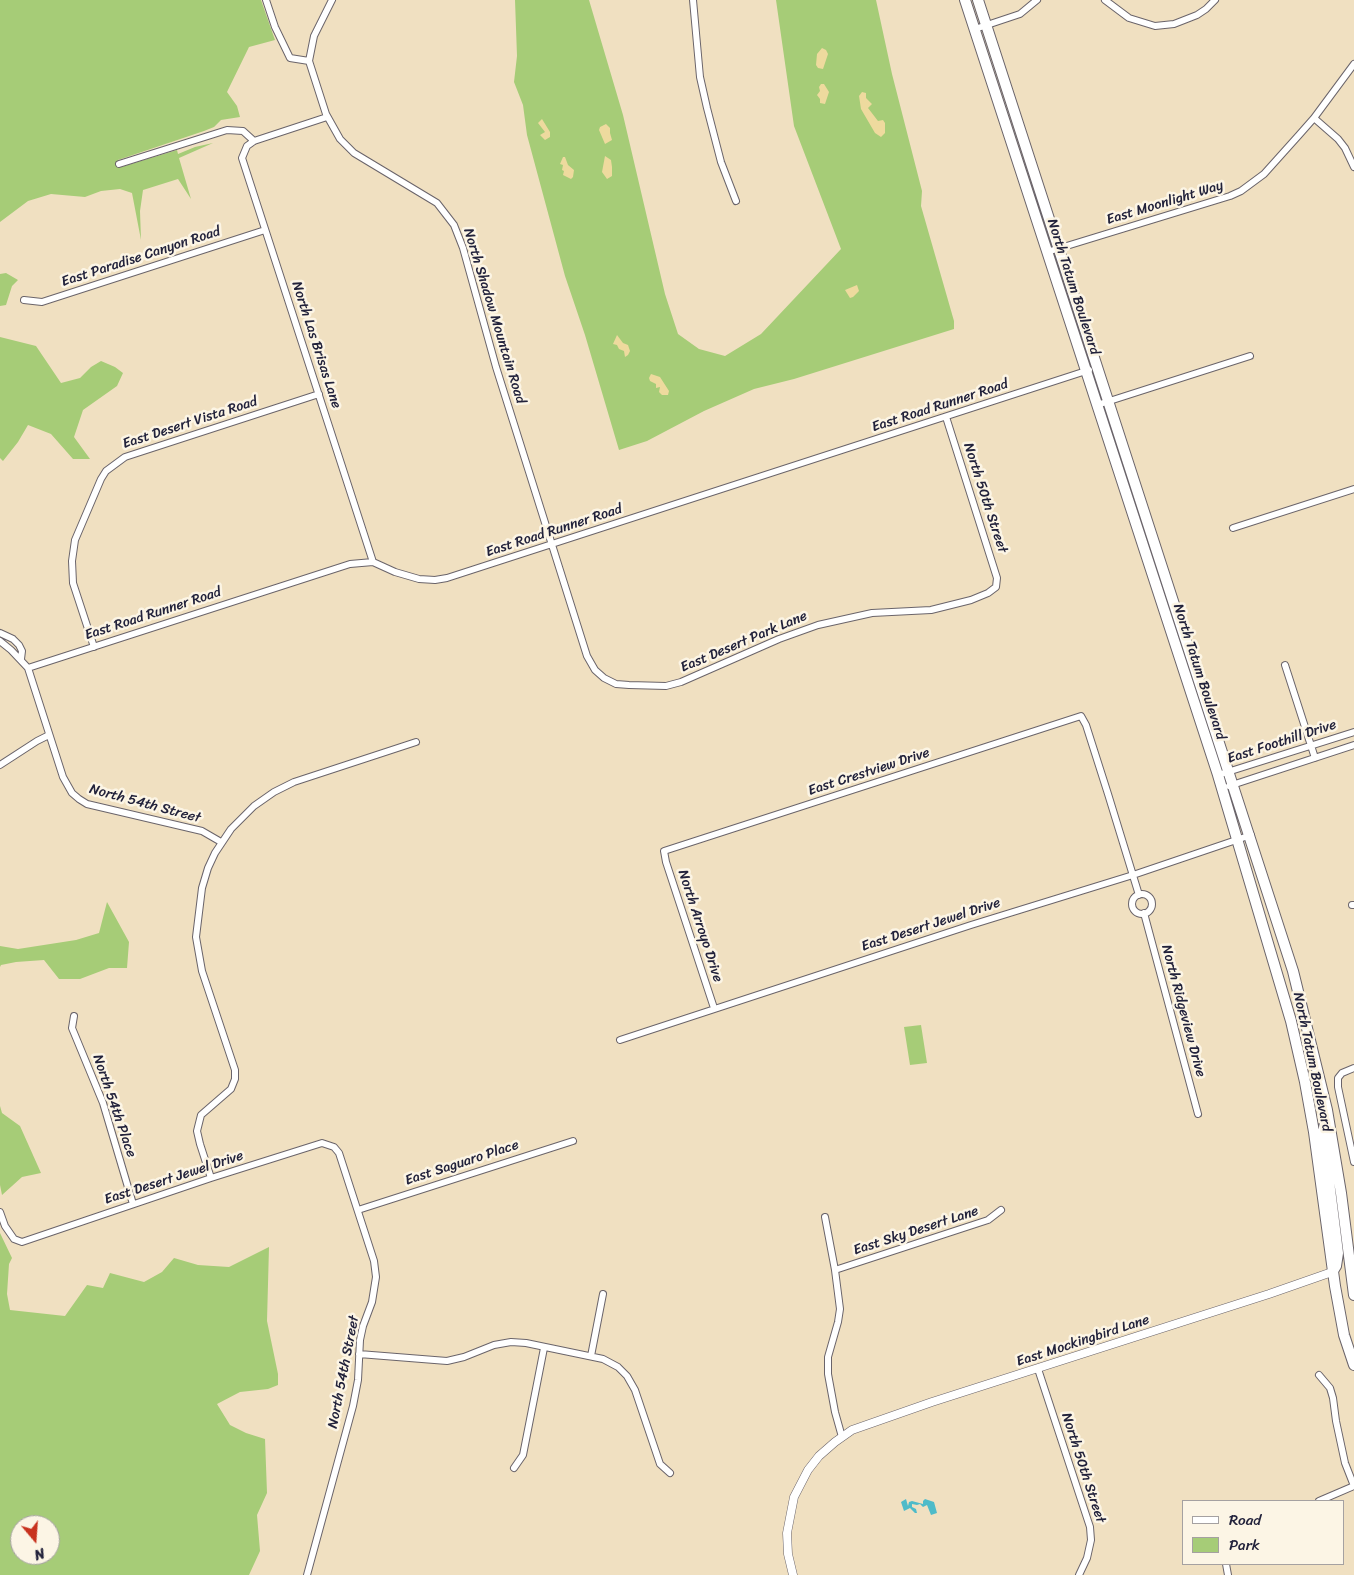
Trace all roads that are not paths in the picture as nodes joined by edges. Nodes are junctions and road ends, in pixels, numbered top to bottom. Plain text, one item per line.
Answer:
1 (266, 0) edge
2 (332, 0) edge
3 (693, 0) edge
4 (965, 0) edge
5 (978, 0) edge
6 (1037, 0) edge
7 (1105, 0) edge
8 (1215, 0) edge
9 (986, 25) junction
10 (975, 29) junction
11 (309, 61) junction
12 (1354, 64) edge
13 (327, 117) junction
14 (1314, 118) junction
15 (254, 141) junction
16 (119, 164) dead end
17 (1354, 167) edge
18 (736, 201) dead end
19 (265, 230) junction
20 (1059, 249) junction
21 (1047, 252) junction
22 (24, 300) dead end
23 (1250, 356) dead end
24 (1097, 367) junction
25 (1086, 371) junction
26 (319, 394) junction
27 (1108, 401) junction
28 (1097, 406) junction
29 (946, 417) junction
30 (1354, 489) edge
31 (1233, 528) dead end
32 (552, 545) junction
33 (373, 562) junction
34 (996, 586) joint
35 (0, 633) edge
36 (0, 641) edge
37 (94, 647) junction
38 (21, 659) junction
39 (1285, 664) dead end
40 (28, 668) junction
41 (616, 684) joint
42 (1081, 716) joint
43 (1354, 732) edge
44 (49, 735) junction
45 (416, 742) dead end
46 (1354, 745) edge
47 (1310, 746) junction
48 (1314, 758) junction
49 (0, 766) edge
50 (1229, 772) junction
51 (1218, 776) junction
52 (1234, 785) junction
53 (1222, 789) junction
54 (1251, 835) junction
55 (1237, 840) junction
56 (221, 842) junction
57 (664, 851) joint
58 (1133, 875) junction
59 (1139, 895) junction
60 (1144, 914) junction
61 (714, 1008) junction
62 (74, 1016) dead end
63 (620, 1040) dead end
64 (1354, 1068) edge
65 (1327, 1110) junction
66 (1198, 1114) dead end
67 (573, 1141) dead end
68 (334, 1147) joint
69 (1354, 1162) edge
70 (211, 1178) junction
71 (133, 1204) junction
72 (358, 1210) junction
73 (1001, 1210) dead end
74 (0, 1212) edge
75 (825, 1217) dead end
76 (836, 1270) junction
77 (1332, 1272) junction
78 (603, 1294) dead end
79 (1354, 1296) edge
80 (544, 1348) junction
81 (359, 1354) junction
82 (591, 1356) junction
83 (1354, 1365) edge
84 (1038, 1369) junction
85 (1319, 1375) dead end
86 (842, 1437) junction
87 (514, 1468) dead end
88 (670, 1472) dead end
89 (1354, 1486) edge
90 (1321, 1500) edge
91 (307, 1575) edge
92 (793, 1575) edge
93 (1080, 1575) edge

1 - 11 street
2 - 11 street, North Shadow Mountain Road
3 - 18 street
4 - 10 main road, North Tatum Boulevard
5 - 9 main road, North Tatum Boulevard
6 - 9 street
7 - 8 street
9 - 10 street
9 - 20 main road, North Tatum Boulevard
10 - 21 main road, North Tatum Boulevard
11 - 13 street, North Shadow Mountain Road
12 - 14 street, East Moonlight Way
13 - 15 street
13 - 32 street, North Shadow Mountain Road
14 - 17 street
14 - 20 street, East Moonlight Way
15 - 16 street
15 - 19 street, North Las Brisas Lane
19 - 22 street, East Paradise Canyon Road
19 - 26 street, North Las Brisas Lane
20 - 21 street, East Moonlight Way
20 - 24 main road, North Tatum Boulevard
21 - 25 main road, North Tatum Boulevard
23 - 27 street
24 - 25 street, East Road Runner Road
24 - 27 main road, North Tatum Boulevard
25 - 28 main road, North Tatum Boulevard
25 - 29 street, East Road Runner Road
26 - 33 street, North Las Brisas Lane
26 - 37 street, East Desert Vista Road
27 - 28 street
27 - 50 main road, North Tatum Boulevard
28 - 51 main road, North Tatum Boulevard
29 - 32 street, East Road Runner Road
29 - 34 street, North 50th Street
30 - 31 street
32 - 33 street, East Road Runner Road
32 - 41 street, North Shadow Mountain Road
33 - 37 street, East Road Runner Road
34 - 41 street, East Desert Park Lane
35 - 38 street
36 - 38 street
37 - 40 street, East Road Runner Road
38 - 40 street
39 - 47 street
40 - 44 street, North 54th Street
42 - 57 street, East Crestview Drive
42 - 58 street, North Ridgeview Drive
43 - 47 street, East Foothill Drive
44 - 49 street
44 - 56 street, North 54th Street
45 - 56 street
46 - 48 street, East Foothill Drive
47 - 48 street
47 - 50 street, East Foothill Drive
48 - 52 street, East Foothill Drive
50 - 51 street, East Foothill Drive
50 - 52 main road, North Tatum Boulevard
51 - 53 main road, North Tatum Boulevard
52 - 53 street, East Foothill Drive
52 - 54 main road, North Tatum Boulevard
53 - 55 main road, North Tatum Boulevard
54 - 55 street, East Desert Jewel Drive
54 - 65 main road, North Tatum Boulevard
55 - 58 street, East Desert Jewel Drive
55 - 77 main road, North Tatum Boulevard
56 - 70 street
57 - 61 street, North Arroyo Drive
58 - 59 street, North Ridgeview Drive
58 - 61 street, East Desert Jewel Drive
59 - 60 street, North Ridgeview Drive
59 - 60 street, North Ridgeview Drive
60 - 66 street, North Ridgeview Drive
61 - 63 street, East Desert Jewel Drive
62 - 71 street, North 54th Place
64 - 69 street
65 - 77 main road
65 - 79 main road, North Tatum Boulevard
67 - 72 street, East Saguaro Place
68 - 70 street, East Desert Jewel Drive
68 - 72 street, North 54th Street
70 - 71 street, East Desert Jewel Drive
71 - 74 street, East Desert Jewel Drive
72 - 81 street, North 54th Street
73 - 76 street, East Sky Desert Lane
75 - 76 street
76 - 86 street
77 - 83 main road, North Tatum Boulevard
77 - 84 street, East Mockingbird Lane
78 - 82 street
80 - 81 street
80 - 82 street
80 - 87 street
81 - 91 street, North 54th Street
82 - 88 street
84 - 86 street, East Mockingbird Lane
84 - 93 street, North 50th Street
85 - 89 street
86 - 92 street, East Mockingbird Lane
89 - 90 street

